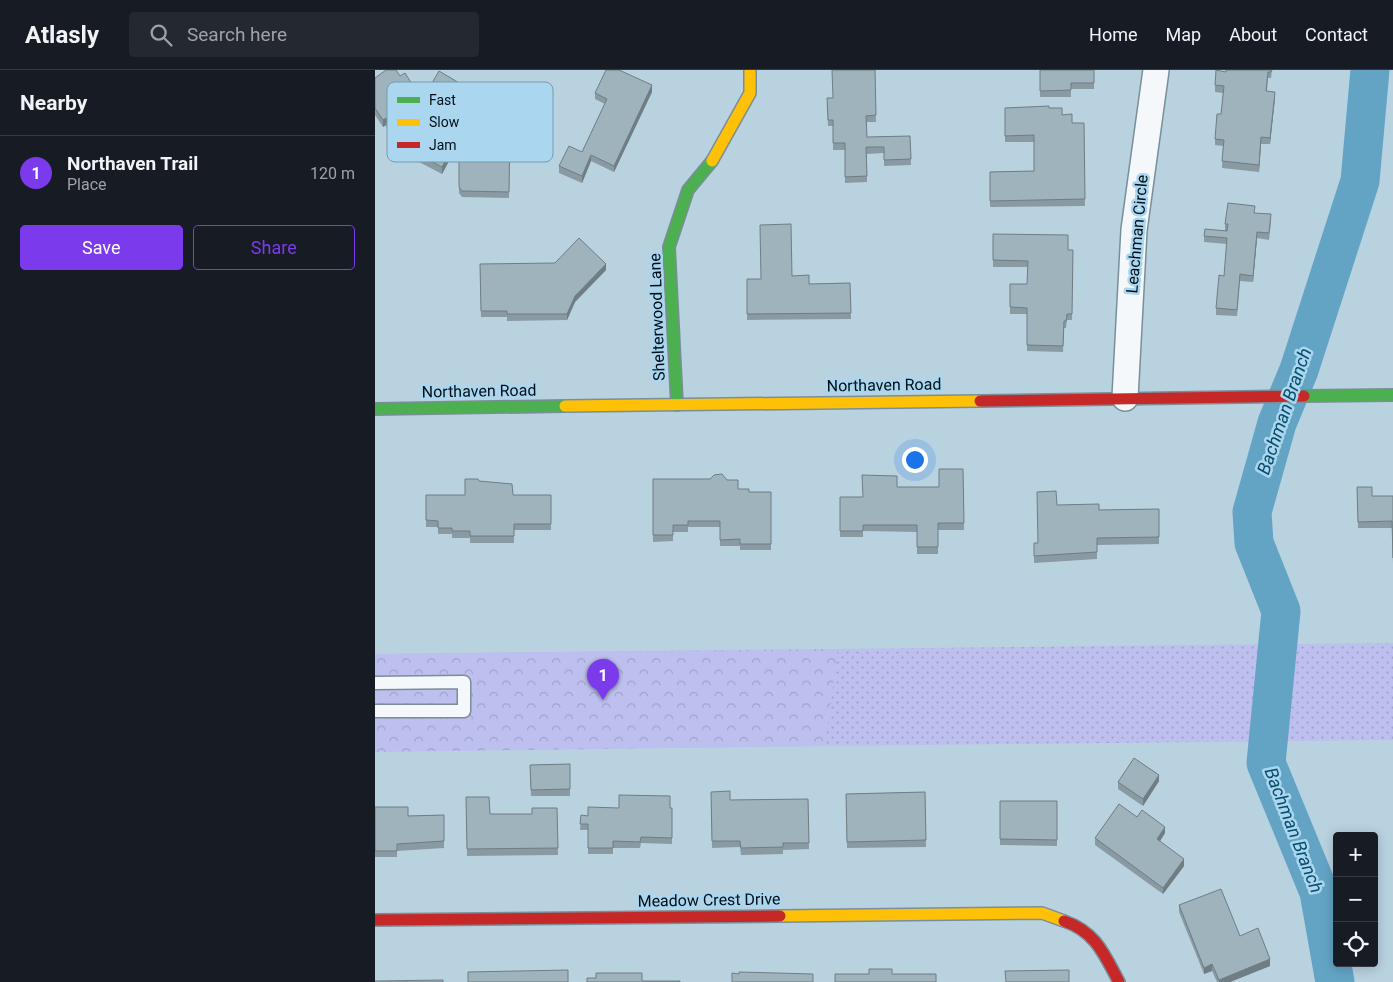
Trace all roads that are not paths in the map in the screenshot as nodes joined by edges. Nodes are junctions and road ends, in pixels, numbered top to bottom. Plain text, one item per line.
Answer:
1 (750, 70) edge
2 (1156, 70) edge
3 (1393, 395) edge
4 (1125, 398) junction
5 (677, 405) junction
6 (375, 409) edge
7 (375, 683) edge
8 (375, 711) edge
9 (375, 920) edge
10 (1119, 982) edge

1 - 5 street, Shelterwood Lane
2 - 4 street, Leachman Circle
3 - 4 street, Northaven Road
4 - 5 street, Northaven Road
5 - 6 street, Northaven Road
7 - 8 lane
9 - 10 street, Meadow Crest Drive

